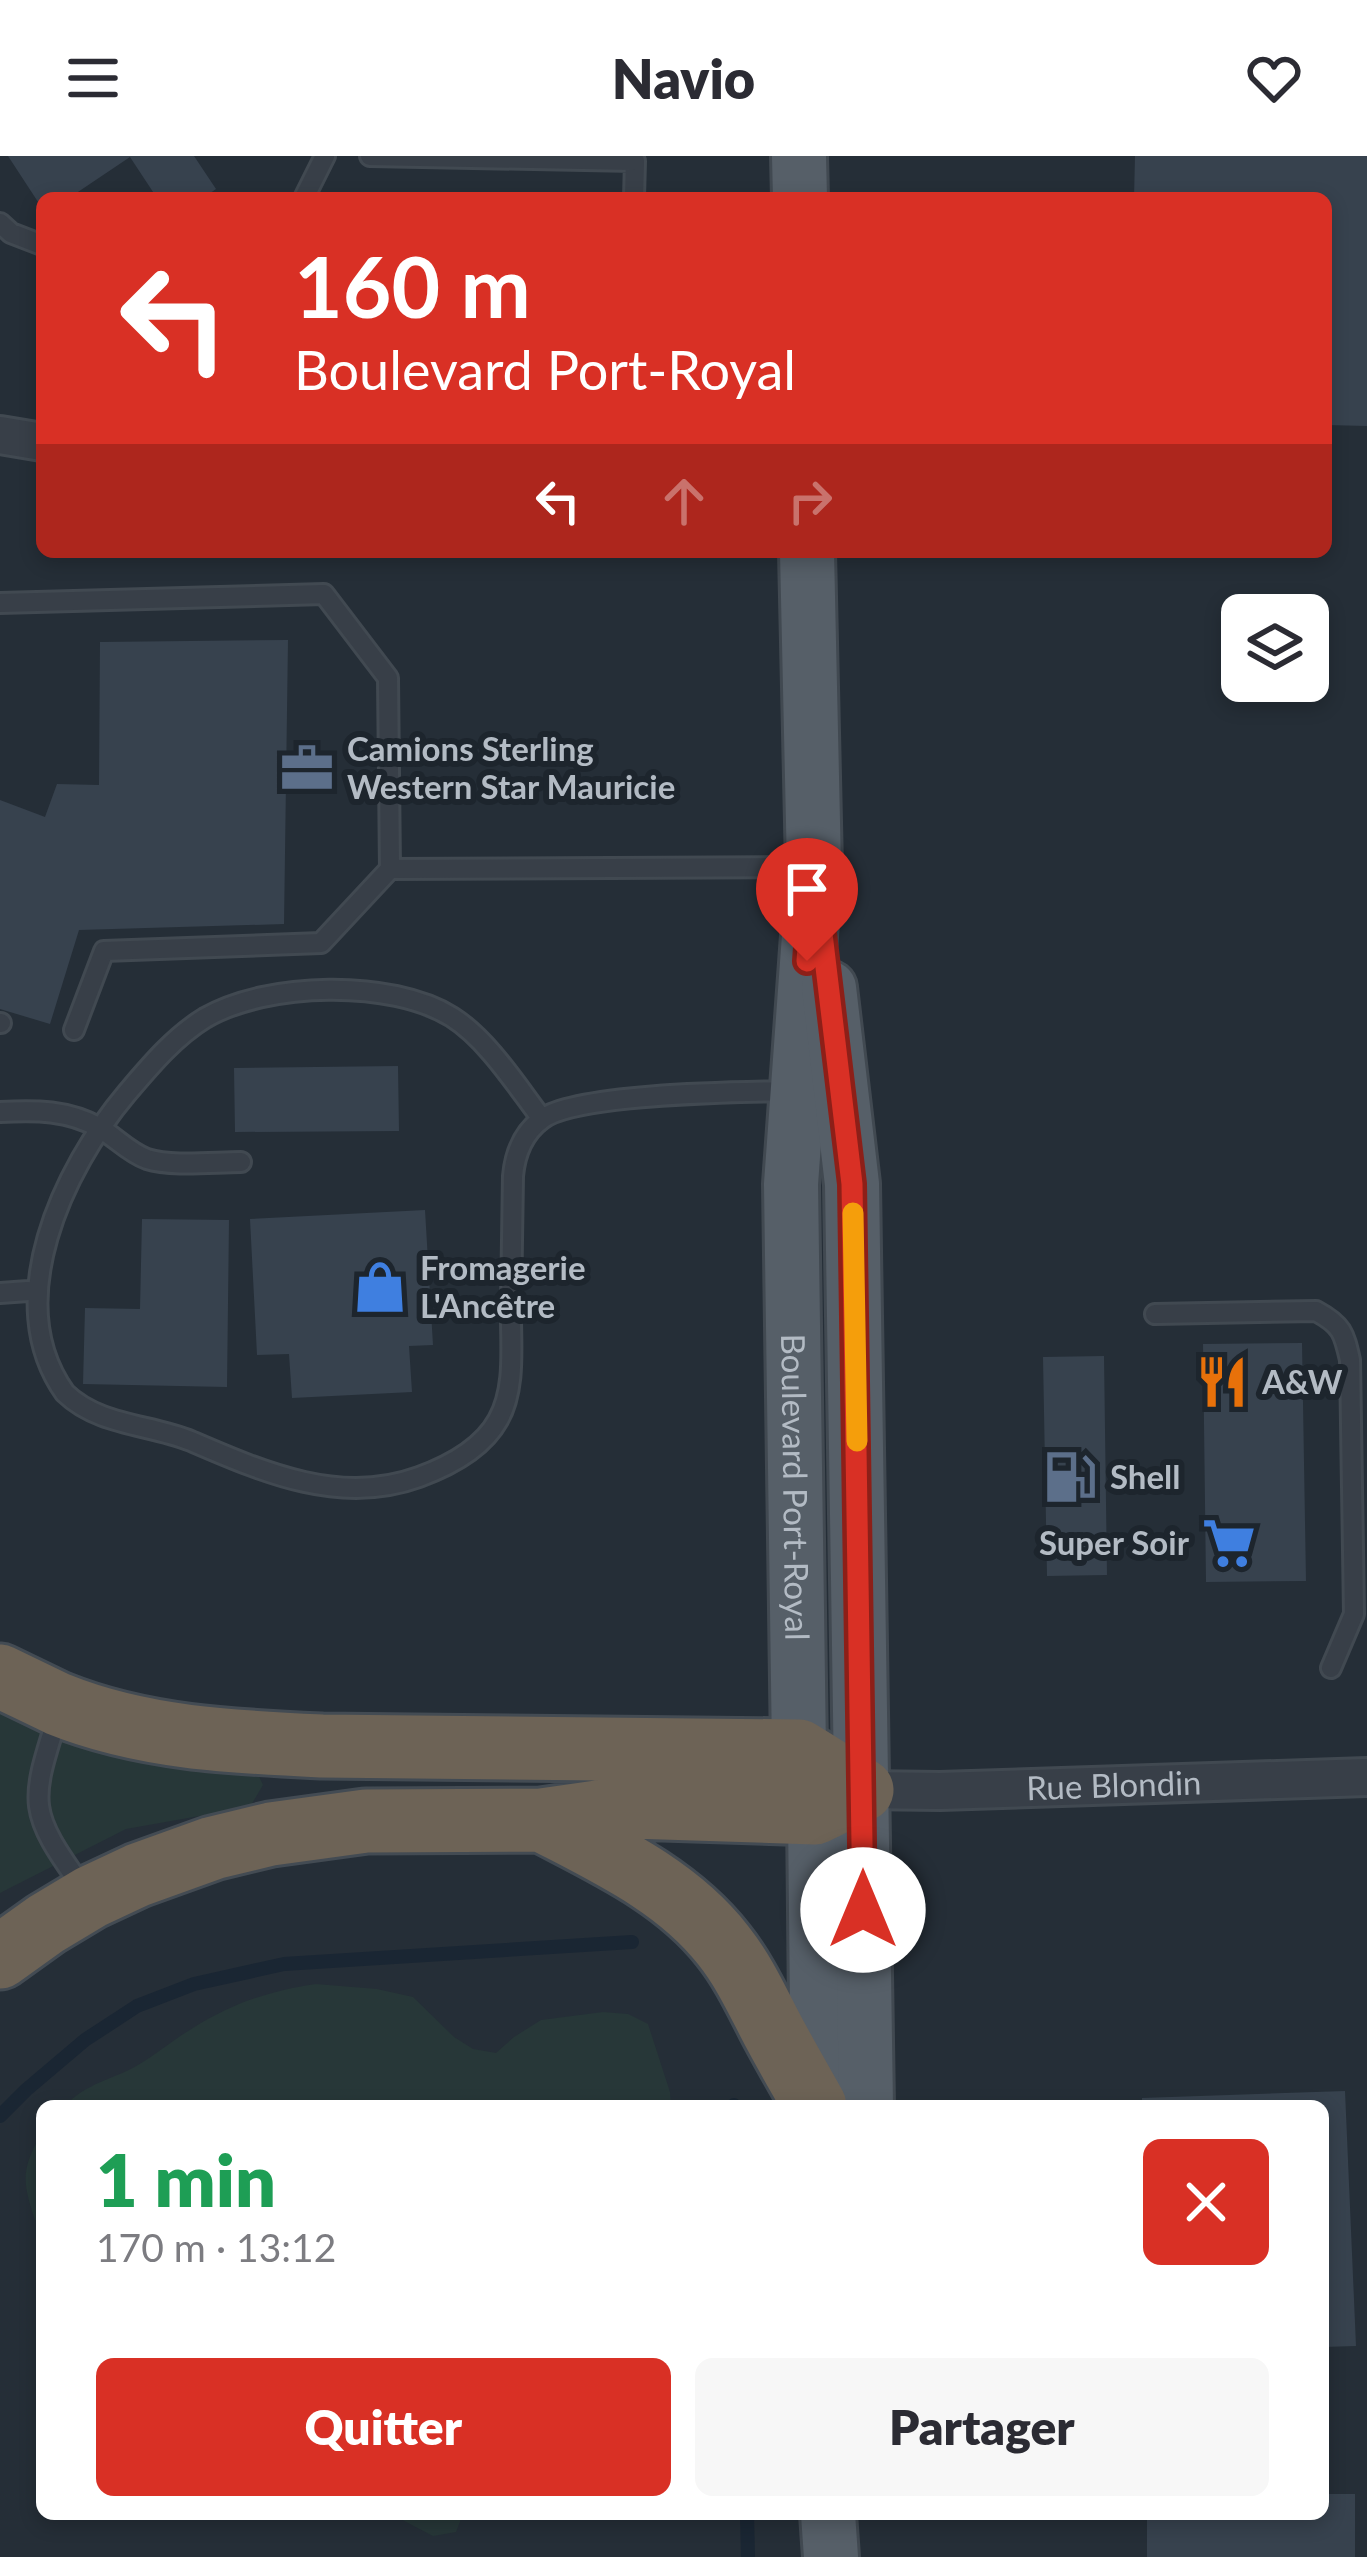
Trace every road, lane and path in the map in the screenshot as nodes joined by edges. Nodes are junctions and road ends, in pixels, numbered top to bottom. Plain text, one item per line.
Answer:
1 (326, 156) edge
2 (370, 156) edge
3 (799, 156) edge
4 (307, 192) edge
5 (634, 192) edge
6 (800, 192) edge
7 (0, 223) edge
8 (36, 242) edge
9 (0, 435) edge
10 (36, 441) edge
11 (807, 558) edge
12 (0, 603) edge
13 (814, 867) junction
14 (390, 869) junction
15 (74, 1030) dead end
16 (820, 1091) junction
17 (0, 1112) edge
18 (542, 1118) junction
19 (100, 1128) junction
20 (241, 1162) dead end
21 (28, 1291) junction
22 (0, 1293) edge
23 (1155, 1314) dead end
24 (1331, 1668) dead end
25 (0, 1676) edge
26 (61, 1705) junction
27 (799, 1751) junction
28 (1367, 1777) edge
29 (839, 1802) junction
30 (542, 1820) junction
31 (91, 1898) junction
32 (0, 1957) edge
33 (814, 2100) edge
34 (817, 2100) edge
35 (865, 2100) edge
36 (828, 2520) edge
37 (861, 2520) edge
38 (831, 2557) edge
39 (859, 2557) edge

1 - 4 lane
2 - 5 lane
3 - 6 main road
7 - 8 lane
9 - 10 street
11 - 13 main road, Boulevard Port-Royal
12 - 14 lane
13 - 14 lane
13 - 16 main road, Boulevard Port-Royal
14 - 15 lane
16 - 18 lane
16 - 27 main road, Boulevard Port-Royal
16 - 29 main road, Boulevard Port-Royal
17 - 19 lane
18 - 19 lane
18 - 21 lane
19 - 20 lane
19 - 21 lane
21 - 22 lane
23 - 24 lane
25 - 26 highway
26 - 27 highway
26 - 31 lane
27 - 29 highway
28 - 29 street, Rue Blondin
29 - 30 highway
29 - 34 main road, Boulevard Port-Royal
29 - 35 main road, Boulevard Port-Royal
30 - 31 highway
30 - 33 highway
31 - 32 highway
36 - 38 main road
37 - 39 main road

